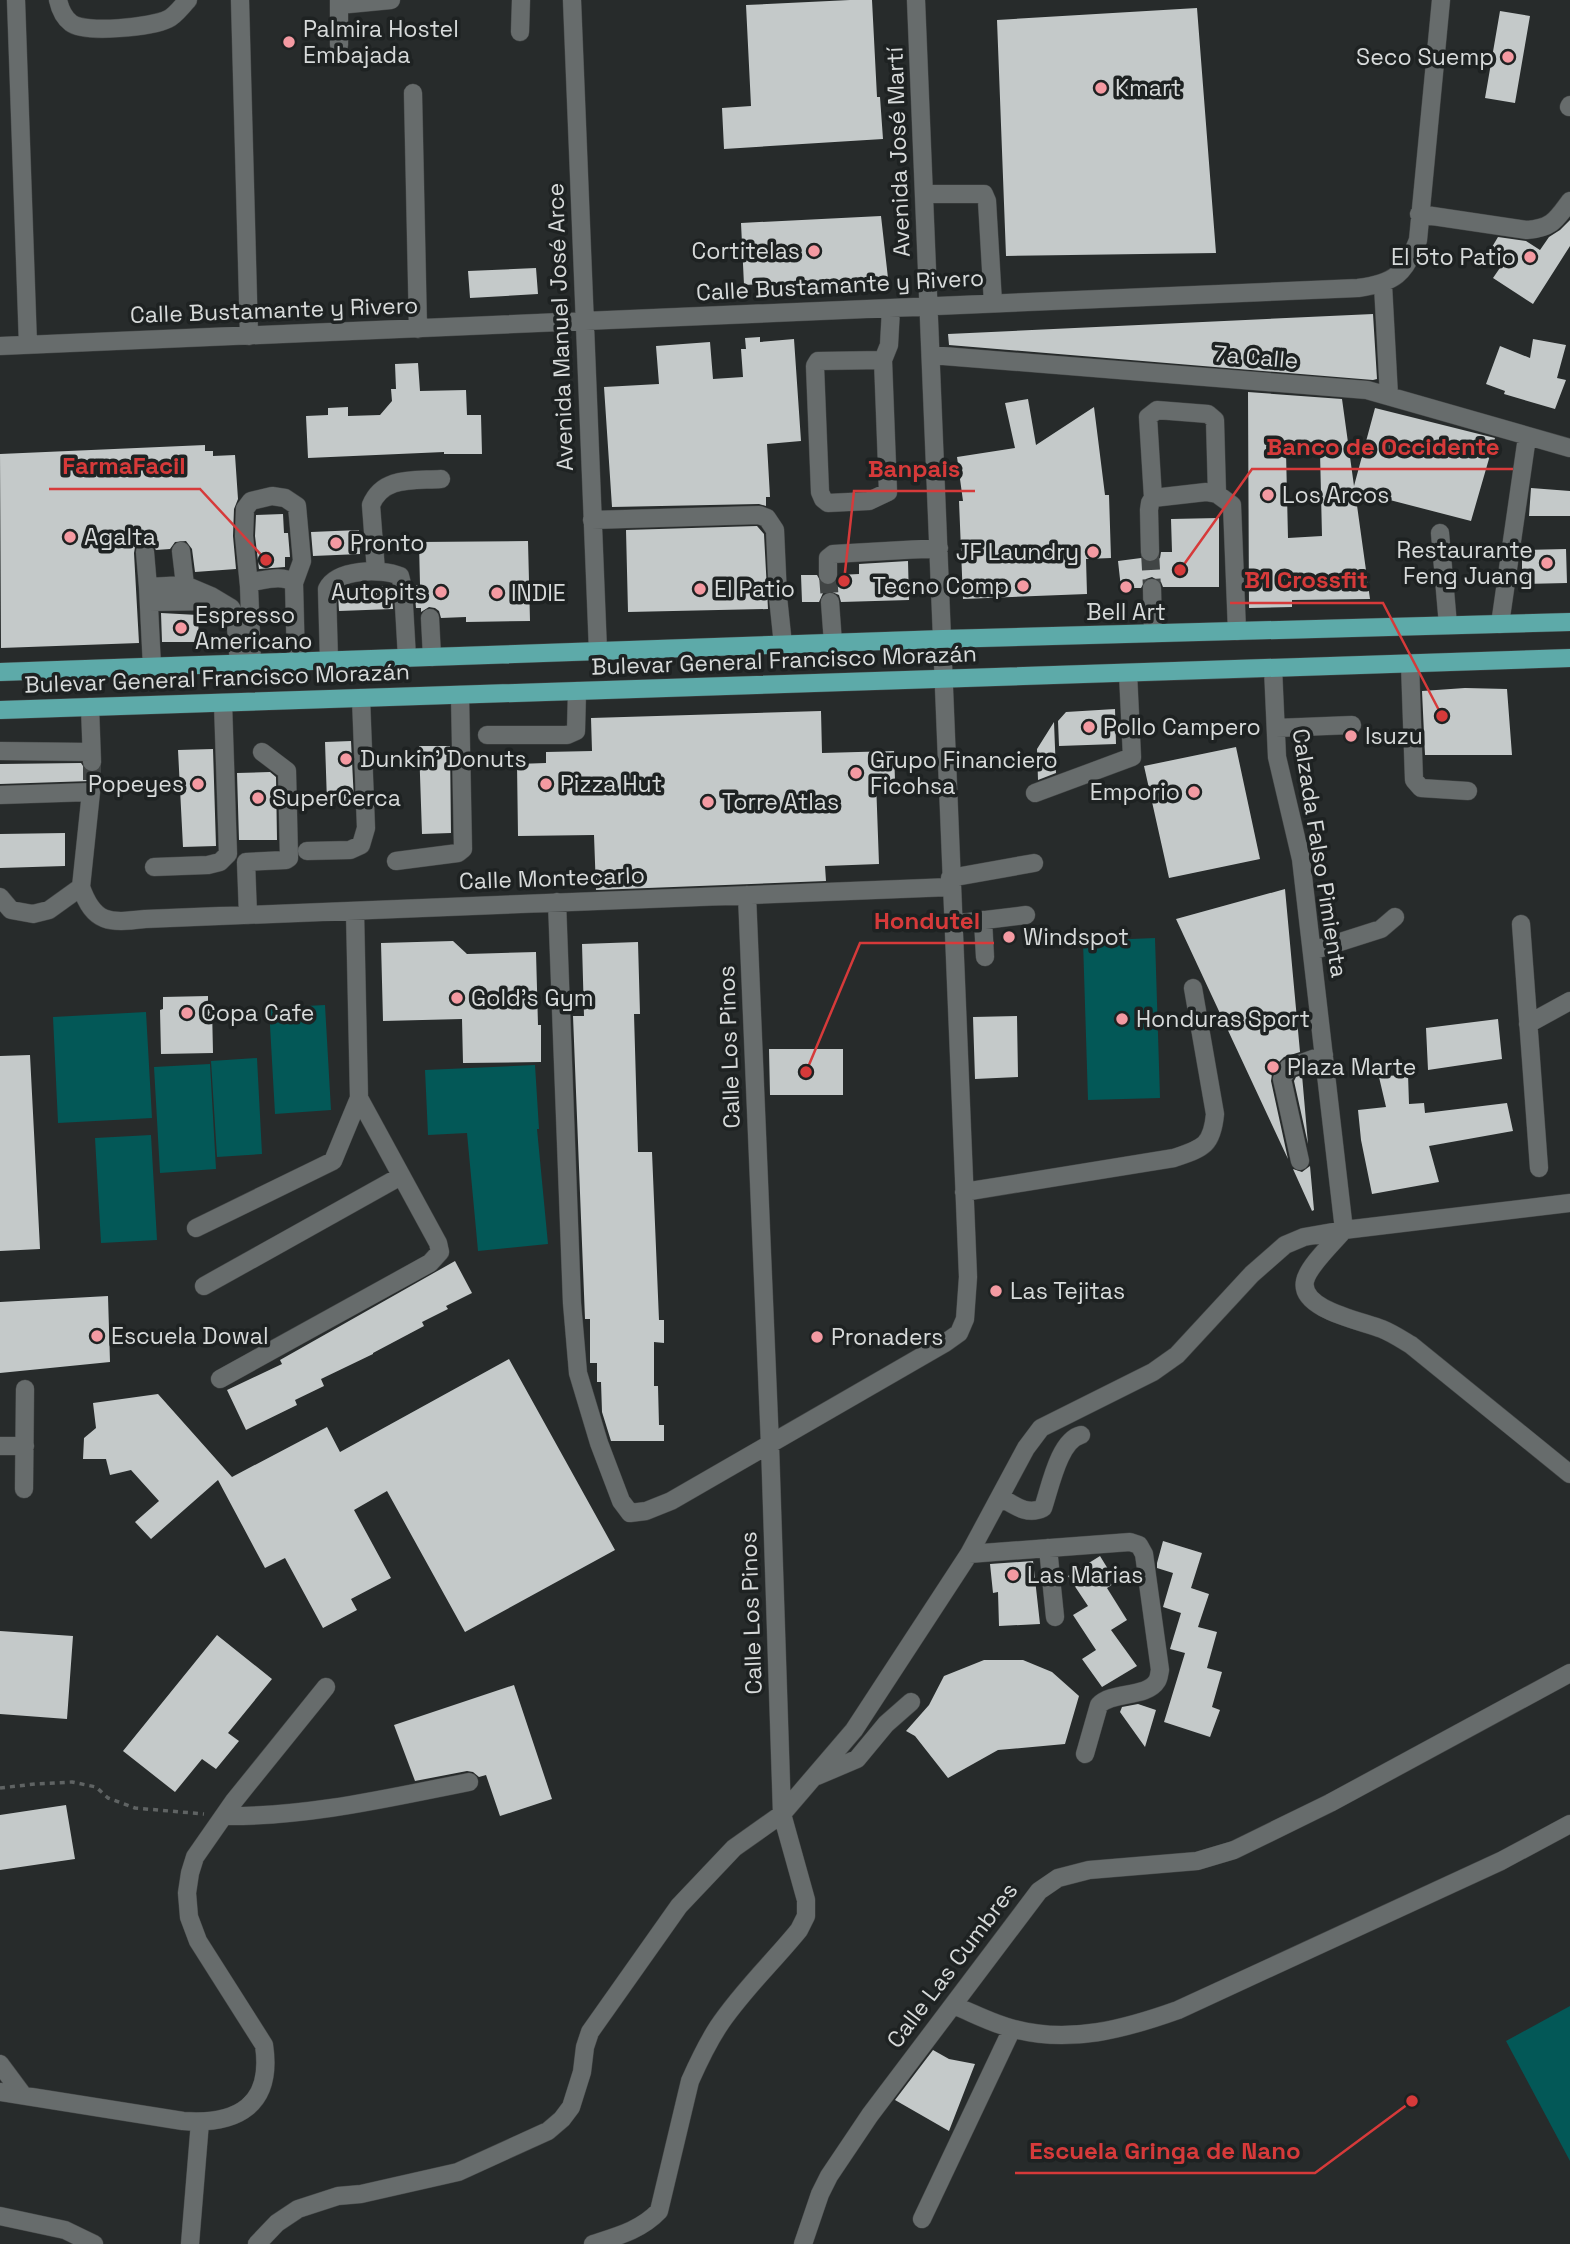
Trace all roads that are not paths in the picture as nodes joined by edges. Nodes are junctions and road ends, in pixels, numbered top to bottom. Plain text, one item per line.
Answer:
1 (16, 0) edge
2 (58, 0) edge
3 (188, 0) edge
4 (240, 0) edge
5 (391, 0) edge
6 (521, 0) edge
7 (572, 0) edge
8 (916, 0) edge
9 (1441, 0) edge
10 (339, 2) edge
11 (520, 32) dead end
12 (339, 45) dead end
13 (413, 93) dead end
14 (924, 194) junction
15 (1570, 201) edge
16 (1419, 214) junction
17 (1383, 285) junction
18 (993, 303) junction
19 (929, 307) junction
20 (891, 309) junction
21 (584, 322) junction
22 (418, 329) junction
23 (249, 335) junction
24 (28, 345) junction
25 (0, 346) edge
26 (931, 355) junction
27 (883, 359) junction
28 (1388, 397) junction
29 (1527, 437) junction
30 (1570, 448) edge
31 (441, 479) dead end
32 (1217, 494) junction
33 (1153, 498) junction
34 (592, 520) junction
35 (1440, 533) dead end
36 (939, 548) junction
37 (181, 551) dead end
38 (145, 552) dead end
39 (1150, 552) tunnel mouth
40 (376, 571) junction
41 (828, 575) tunnel mouth
42 (294, 583) junction
43 (185, 585) junction
44 (249, 586) junction
45 (1152, 587) tunnel mouth
46 (148, 595) junction
47 (220, 601) junction
48 (830, 602) tunnel mouth
49 (418, 611) junction
50 (1570, 622) edge
51 (1500, 624) junction
52 (1448, 625) junction
53 (1237, 631) junction
54 (1153, 633) junction
55 (943, 639) junction
56 (833, 643) junction
57 (783, 645) junction
58 (597, 651) junction
59 (432, 657) junction
60 (407, 658) junction
61 (1570, 659) edge
62 (329, 661) junction
63 (296, 662) junction
64 (245, 664) junction
65 (1410, 664) junction
66 (152, 667) junction
67 (1273, 668) junction
68 (0, 672) edge
69 (1128, 673) junction
70 (944, 679) junction
71 (577, 691) junction
72 (460, 695) junction
73 (361, 698) junction
74 (223, 703) junction
75 (90, 707) junction
76 (0, 710) edge
77 (1352, 725) dead end
78 (1276, 728) junction
79 (487, 735) dead end
80 (0, 751) edge
81 (262, 752) dead end
82 (1468, 791) dead end
83 (1035, 793) dead end
84 (0, 795) edge
85 (307, 851) dead end
86 (396, 861) dead end
87 (1034, 863) dead end
88 (154, 867) dead end
89 (951, 883) junction
90 (81, 887) junction
91 (747, 895) junction
92 (0, 897) edge
93 (557, 902) junction
94 (355, 911) junction
95 (248, 915) junction
96 (1026, 915) dead end
97 (1395, 917) dead end
98 (983, 920) junction
99 (952, 923) junction
100 (1521, 924) dead end
101 (1312, 951) junction
102 (985, 957) dead end
103 (1193, 988) dead end
104 (1570, 1001) edge
105 (1528, 1024) junction
106 (1324, 1055) junction
107 (359, 1098) junction
108 (1300, 1161) dead end
109 (1539, 1168) dead end
110 (401, 1176) junction
111 (964, 1192) junction
112 (1570, 1203) edge
113 (195, 1228) dead end
114 (1344, 1230) junction
115 (204, 1286) dead end
116 (220, 1379) dead end
117 (25, 1389) dead end
118 (1080, 1435) dead end
119 (770, 1445) junction
120 (0, 1446) edge
121 (24, 1446) junction
122 (1570, 1474) edge
123 (24, 1489) dead end
124 (1000, 1497) junction
125 (1048, 1548) junction
126 (969, 1554) junction
127 (1055, 1617) dead end
128 (1570, 1673) edge
129 (326, 1687) dead end
130 (911, 1702) dead end
131 (1085, 1754) dead end
132 (813, 1777) junction
133 (469, 1782) dead end
134 (782, 1814) junction
135 (224, 1816) junction
136 (1570, 1824) edge
137 (953, 2005) junction
138 (1013, 2029) junction
139 (0, 2064) edge
140 (0, 2092) edge
141 (23, 2095) junction
142 (200, 2122) junction
143 (0, 2216) edge
144 (922, 2219) dead end
145 (94, 2244) edge
146 (190, 2244) edge
147 (257, 2244) edge
148 (593, 2244) edge
149 (803, 2244) edge

1 - 24 street
2 - 3 street
4 - 23 street
5 - 10 street
6 - 11 street
7 - 21 street, Avenida Manuel José Arce
8 - 14 street, Avenida José Martí
9 - 16 street
10 - 12 street
13 - 22 street
14 - 18 street
14 - 19 street, Avenida José Martí
15 - 16 street
16 - 17 street
17 - 18 street, Calle Bustamante y Rivero
17 - 28 street
18 - 19 street, Calle Bustamante y Rivero
19 - 20 street, Calle Bustamante y Rivero
19 - 26 street, Avenida José Martí
20 - 21 street, Calle Bustamante y Rivero
20 - 27 street
21 - 22 street, Calle Bustamante y Rivero
21 - 34 street, Avenida Manuel José Arce
22 - 23 street, Calle Bustamante y Rivero
23 - 24 street, Calle Bustamante y Rivero
24 - 25 street, Calle Bustamante y Rivero
26 - 28 street, 7a Calle
26 - 36 street, Avenida José Martí
27 - 27 street
28 - 29 street, 7a Calle
29 - 30 street, 7a Calle
29 - 51 street
31 - 40 street
32 - 33 street
32 - 33 street
32 - 53 street
33 - 39 street
34 - 57 street
34 - 58 street, Avenida Manuel José Arce
35 - 52 street
36 - 41 street
36 - 55 street, Avenida José Martí
37 - 43 street
38 - 46 street
40 - 49 street
40 - 62 street
42 - 44 street
42 - 44 street
42 - 63 street
43 - 46 street
43 - 47 street
44 - 64 street
45 - 54 street
46 - 47 street
46 - 66 street
47 - 64 street
48 - 56 street
49 - 59 street
49 - 60 street
50 - 51 main road, Bulevar General Francisco Morazán
51 - 52 main road, Bulevar General Francisco Morazán
52 - 53 main road, Bulevar General Francisco Morazán
53 - 54 main road, Bulevar General Francisco Morazán
54 - 55 main road, Bulevar General Francisco Morazán
55 - 56 main road, Bulevar General Francisco Morazán
55 - 70 street, Avenida José Martí
56 - 57 main road, Bulevar General Francisco Morazán
57 - 58 main road, Bulevar General Francisco Morazán
58 - 59 main road, Bulevar General Francisco Morazán
59 - 60 main road, Bulevar General Francisco Morazán
60 - 62 main road, Bulevar General Francisco Morazán
61 - 65 main road, Bulevar General Francisco Morazán
62 - 63 main road, Bulevar General Francisco Morazán
63 - 64 main road, Bulevar General Francisco Morazán
64 - 66 main road, Bulevar General Francisco Morazán
65 - 67 main road, Bulevar General Francisco Morazán
65 - 82 street
66 - 68 main road, Bulevar General Francisco Morazán
67 - 69 main road, Bulevar General Francisco Morazán
67 - 78 street, Calzada Falso Pimienta
69 - 70 main road, Bulevar General Francisco Morazán
69 - 83 street
70 - 71 main road, Bulevar General Francisco Morazán
70 - 89 street, Avenida José Martí
71 - 72 main road, Bulevar General Francisco Morazán
71 - 79 street
72 - 73 main road, Bulevar General Francisco Morazán
72 - 86 street
73 - 74 main road, Bulevar General Francisco Morazán
73 - 85 street
74 - 75 main road, Bulevar General Francisco Morazán
74 - 88 street
75 - 76 main road, Bulevar General Francisco Morazán
75 - 80 street
77 - 78 street
78 - 101 street, Calzada Falso Pimienta
81 - 95 street
84 - 90 street
87 - 89 street, Calle Montecarlo
89 - 91 street, Calle Montecarlo
89 - 99 street, Avenida José Martí
90 - 92 street
90 - 95 street, Calle Montecarlo
91 - 93 street, Calle Montecarlo
91 - 119 street, Calle Los Pinos
93 - 94 street, Calle Montecarlo
93 - 119 street
94 - 95 street, Calle Montecarlo
94 - 107 street
96 - 98 street
97 - 101 street
98 - 99 street
98 - 102 street
99 - 111 street, Avenida José Martí
100 - 105 street
101 - 106 street, Calzada Falso Pimienta
103 - 111 street
104 - 105 street
105 - 109 street
106 - 108 street
106 - 114 street, Calzada Falso Pimienta
107 - 110 street
107 - 113 street
110 - 115 street
110 - 116 street
111 - 119 street, Avenida José Martí
112 - 114 street
114 - 122 street
114 - 124 street
117 - 121 street
118 - 124 street
119 - 134 street, Calle Los Pinos
120 - 121 street
121 - 123 street
124 - 126 street
125 - 126 street
125 - 127 street
125 - 131 street
126 - 132 street
128 - 137 street, Calle Las Cumbres
129 - 135 street
130 - 132 street
132 - 134 street
133 - 135 street
134 - 147 street
134 - 148 street, Calle Los Pinos
135 - 142 street
136 - 138 street
137 - 138 street
137 - 149 street, Calle Las Cumbres
138 - 144 street
139 - 141 street
140 - 141 street
141 - 142 street
142 - 146 street
143 - 145 street

